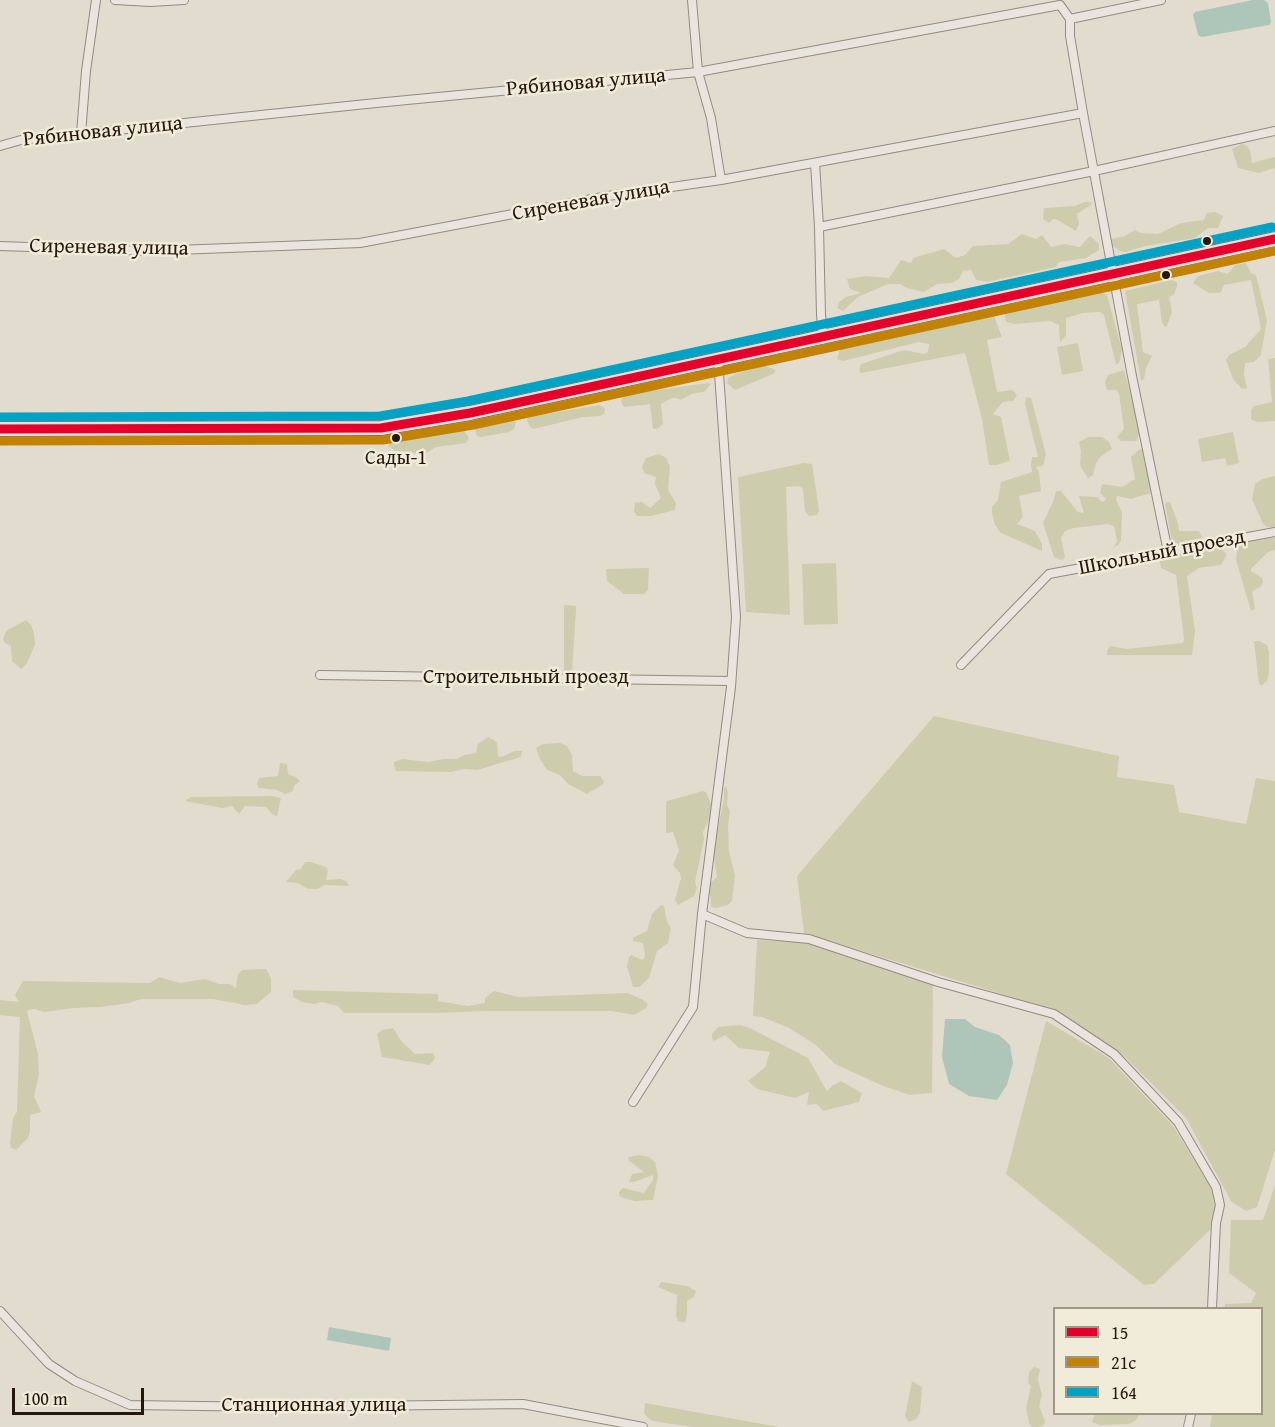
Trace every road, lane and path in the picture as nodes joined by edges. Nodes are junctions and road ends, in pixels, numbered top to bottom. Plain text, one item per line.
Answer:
1 (96, 0) edge
2 (116, 0) edge
3 (184, 0) edge
4 (692, 0) edge
5 (1161, 0) edge
6 (1070, 19) junction
7 (698, 72) junction
8 (1083, 113) junction
9 (1275, 131) edge
10 (81, 134) junction
11 (0, 146) edge
12 (814, 163) junction
13 (1095, 171) junction
14 (722, 180) junction
15 (819, 227) junction
16 (1275, 239) edge
17 (0, 246) edge
18 (1113, 274) junction
19 (823, 338) junction
20 (718, 359) junction
21 (0, 429) edge
22 (1275, 532) edge
23 (1168, 552) junction
24 (961, 665) dead end
25 (320, 675) dead end
26 (731, 681) junction
27 (702, 914) junction
28 (633, 1102) dead end
29 (1212, 1307) edge
30 (0, 1311) edge
31 (643, 1427) edge

1 - 10 street
2 - 3 street
4 - 7 street
5 - 6 street
6 - 7 street, Рябиновая улица
6 - 8 street
7 - 10 street, Рябиновая улица
7 - 14 street
8 - 12 street, Сиреневая улица
8 - 13 street
9 - 13 street
10 - 11 street, Рябиновая улица
12 - 14 street, Сиреневая улица
12 - 15 street
13 - 15 street
13 - 18 street
14 - 17 street, Сиреневая улица
15 - 19 street
16 - 18 highway
18 - 19 highway
18 - 23 street
19 - 20 highway
20 - 21 highway
20 - 26 street
22 - 23 street, Школьный проезд
23 - 24 street, Школьный проезд
25 - 26 street, Строительный проезд
26 - 27 street
27 - 28 street
27 - 29 street
30 - 31 street, Станционная улица

